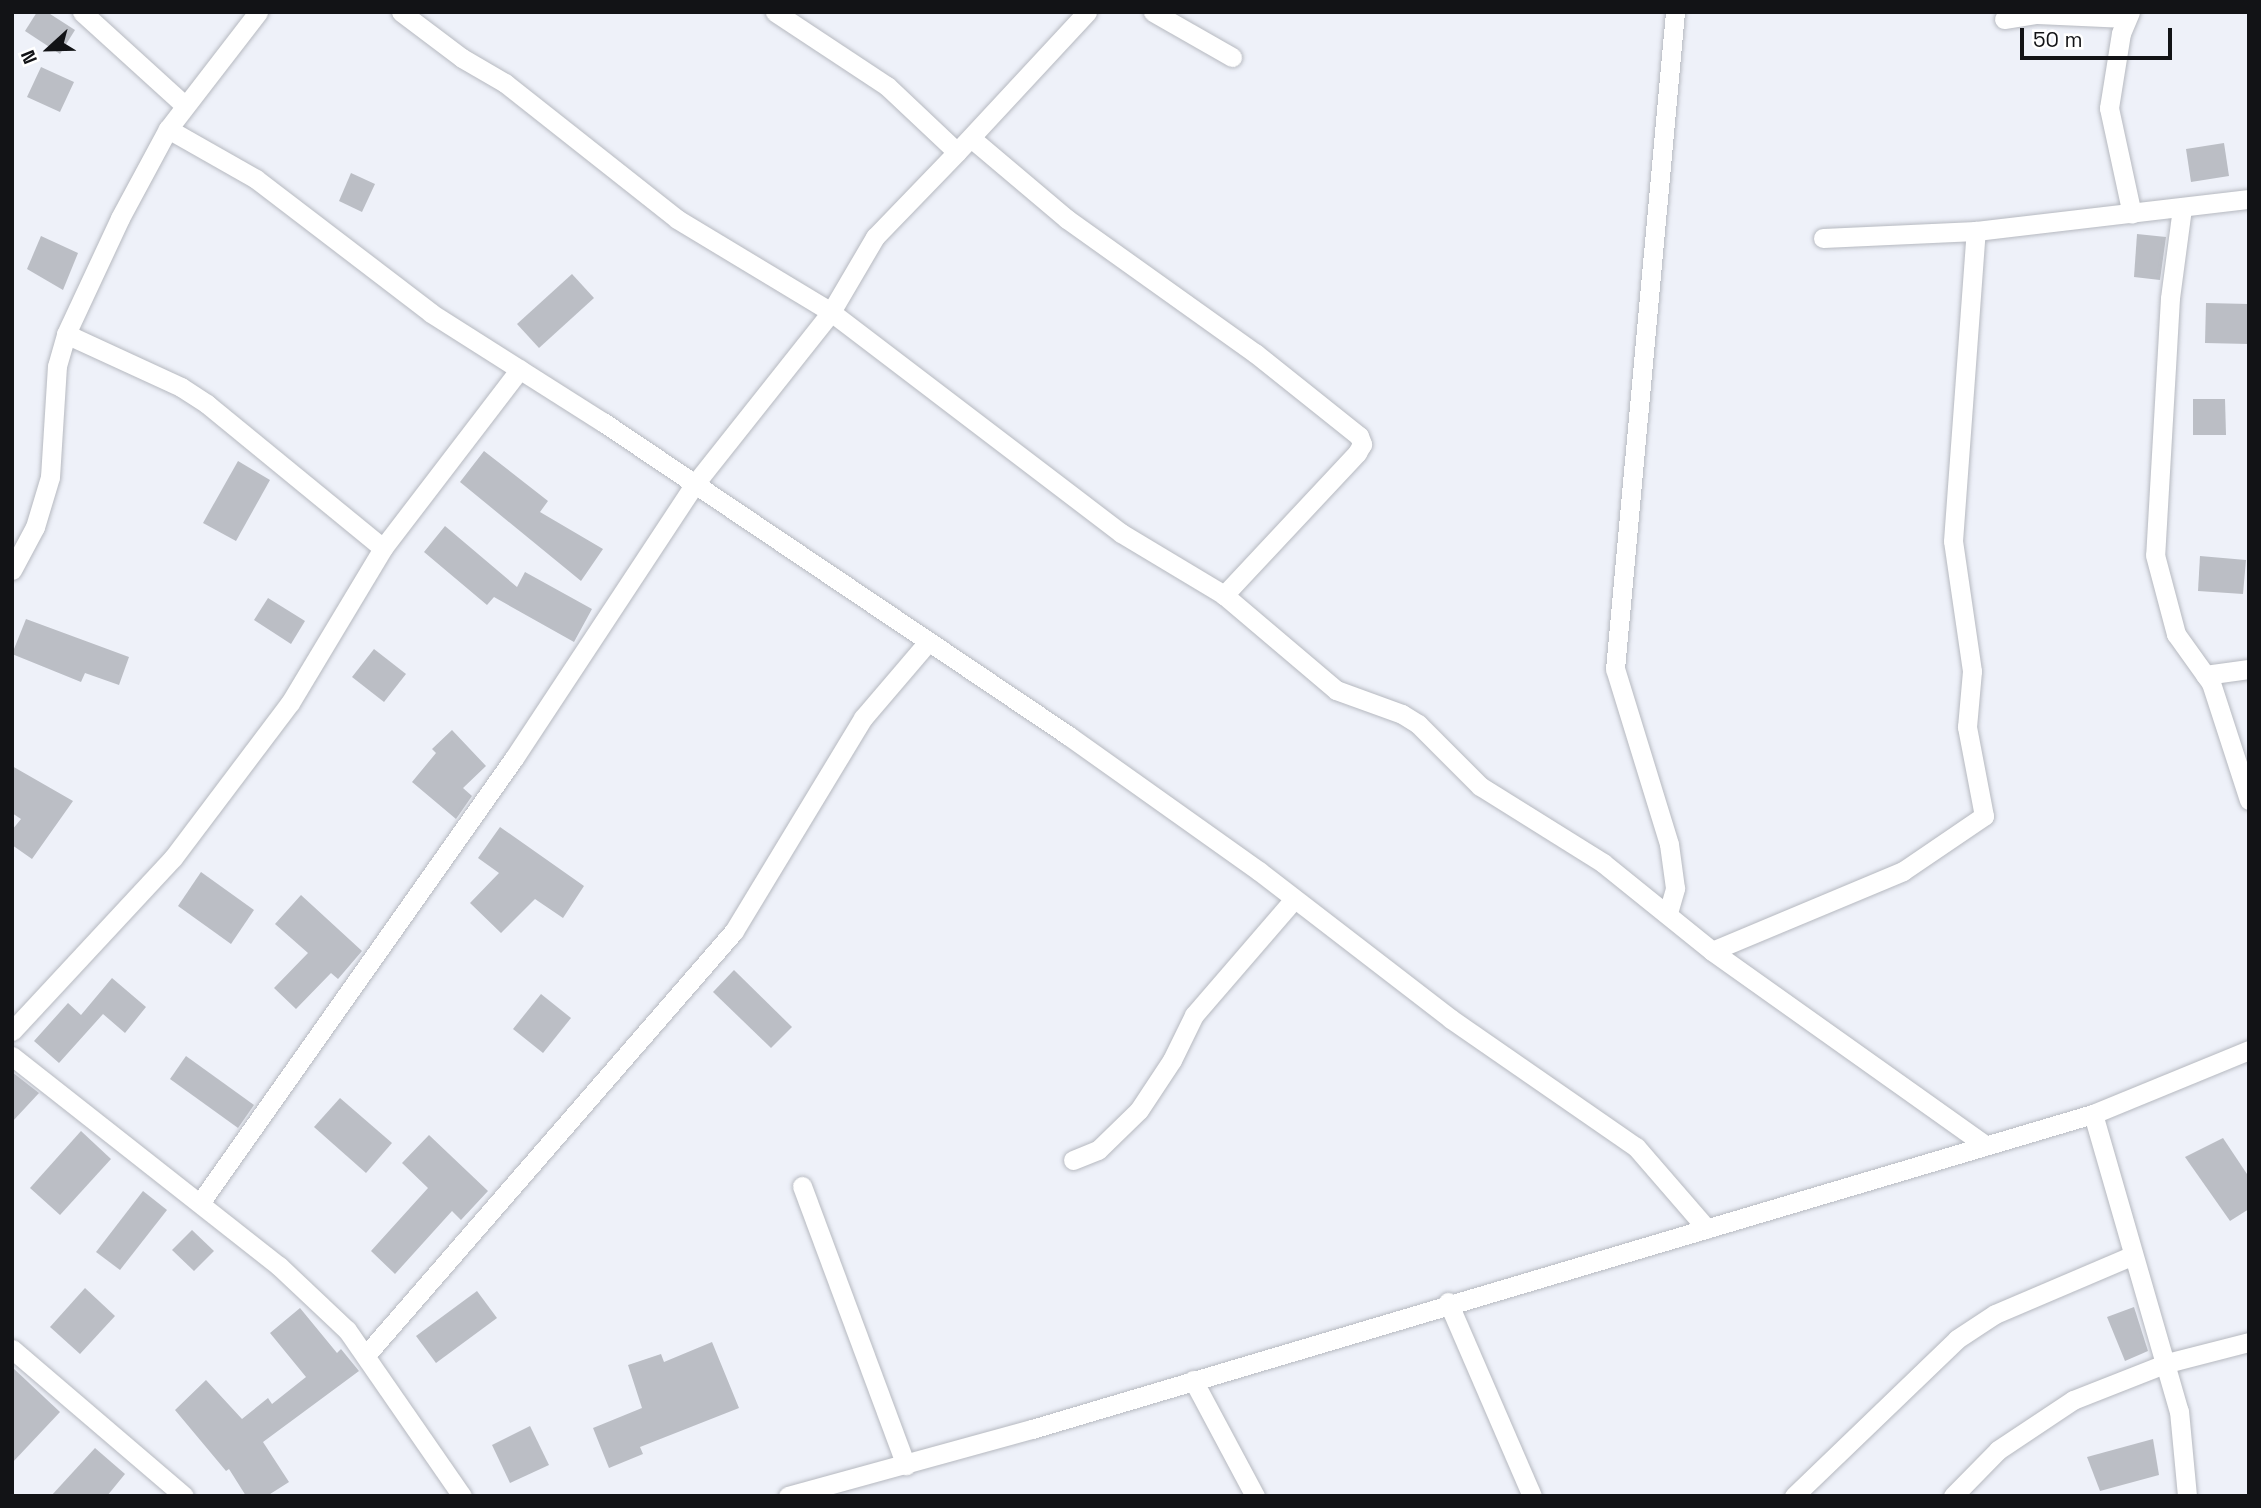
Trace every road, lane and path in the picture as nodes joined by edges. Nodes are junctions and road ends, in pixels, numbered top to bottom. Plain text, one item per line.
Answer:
1 (82, 12) edge
2 (258, 12) edge
3 (401, 12) edge
4 (775, 12) edge
5 (1087, 12) edge
6 (1153, 12) edge
7 (1675, 12) edge
8 (2128, 15) edge
9 (2004, 19) dead end
10 (1232, 57) dead end
11 (183, 104) junction
12 (168, 129) junction
13 (971, 138) junction
14 (957, 152) junction
15 (2249, 199) edge
16 (2182, 208) junction
17 (2132, 214) junction
18 (1976, 231) junction
19 (1823, 238) dead end
20 (831, 312) junction
21 (66, 334) junction
22 (520, 369) junction
23 (694, 485) junction
24 (383, 548) junction
25 (12, 570) edge
26 (1224, 595) junction
27 (927, 643) junction
28 (2249, 669) edge
29 (2205, 675) junction
30 (2249, 800) edge
31 (1294, 899) junction
32 (1668, 913) junction
33 (1712, 951) junction
34 (12, 1031) edge
35 (2249, 1050) edge
36 (12, 1056) edge
37 (2093, 1114) junction
38 (1985, 1145) junction
39 (1073, 1160) dead end
40 (802, 1186) dead end
41 (200, 1203) junction
42 (1707, 1229) junction
43 (2131, 1256) junction
44 (1448, 1302) junction
45 (2249, 1342) edge
46 (12, 1349) edge
47 (366, 1355) junction
48 (2167, 1363) junction
49 (1193, 1380) junction
50 (906, 1465) junction
51 (184, 1496) edge
52 (462, 1496) edge
53 (788, 1496) edge
54 (1255, 1496) edge
55 (1532, 1496) edge
56 (1794, 1496) edge
57 (1953, 1496) edge
58 (2187, 1496) edge

1 - 11 street
2 - 11 street
3 - 20 street
4 - 14 street
5 - 13 street
6 - 10 street
7 - 32 street
8 - 9 street
8 - 17 street
11 - 12 street
12 - 21 street
12 - 22 street
13 - 14 street
13 - 26 street
14 - 20 street
15 - 16 street
16 - 17 street
16 - 29 street
17 - 18 street
18 - 19 street
18 - 33 street
20 - 23 street
20 - 26 street
21 - 24 street
21 - 25 street
22 - 23 street
22 - 24 street
23 - 27 street
23 - 41 street
24 - 34 street
26 - 32 street
27 - 31 street
27 - 47 street
28 - 29 street
29 - 30 street
31 - 39 street
31 - 42 street
32 - 33 street
33 - 38 street
35 - 37 street
36 - 41 street
37 - 38 street
37 - 43 street
38 - 42 street
40 - 50 street
41 - 47 street
42 - 44 street
43 - 48 street
43 - 56 street
44 - 49 street
44 - 55 street
45 - 48 street
46 - 51 street
47 - 52 street
48 - 57 street
48 - 58 street
49 - 50 street
49 - 54 street
50 - 53 street

